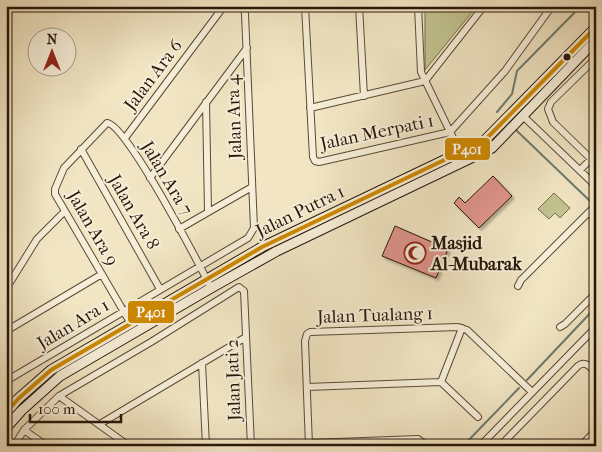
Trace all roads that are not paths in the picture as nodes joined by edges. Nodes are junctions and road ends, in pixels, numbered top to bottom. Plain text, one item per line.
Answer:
1 (224, 6) edge
2 (243, 6) edge
3 (305, 6) edge
4 (359, 6) edge
5 (418, 6) edge
6 (484, 6) edge
7 (552, 6) edge
8 (596, 27) edge
9 (596, 40) edge
10 (247, 48) junction
11 (596, 58) edge
12 (425, 81) junction
13 (364, 96) junction
14 (206, 102) junction
15 (310, 108) junction
16 (523, 116) junction
17 (450, 132) junction
18 (125, 138) junction
19 (455, 142) junction
20 (474, 147) junction
21 (81, 149) junction
22 (593, 156) edge
23 (442, 162) junction
24 (580, 170) junction
25 (150, 178) junction
26 (596, 186) edge
27 (252, 187) junction
28 (596, 205) edge
29 (64, 212) junction
30 (208, 212) junction
31 (589, 213) junction
32 (596, 220) edge
33 (254, 228) joint
34 (180, 230) junction
35 (200, 266) junction
36 (102, 274) junction
37 (209, 284) junction
38 (518, 286) dead end
39 (6, 289) edge
40 (160, 289) junction
41 (596, 293) edge
42 (124, 311) junction
43 (131, 324) junction
44 (560, 327) dead end
45 (596, 327) edge
46 (462, 328) junction
47 (6, 331) edge
48 (246, 337) junction
49 (202, 363) junction
50 (596, 372) edge
51 (6, 381) edge
52 (441, 382) junction
53 (308, 387) junction
54 (532, 392) junction
55 (59, 396) junction
56 (6, 413) edge
57 (478, 418) dead end
58 (100, 424) junction
59 (6, 428) edge
60 (24, 430) junction
61 (596, 430) edge
62 (309, 444) edge
63 (14, 446) edge
64 (47, 446) edge
65 (129, 446) edge
66 (206, 446) edge
67 (251, 446) edge
68 (428, 446) edge
69 (480, 446) edge
70 (500, 446) edge
71 (581, 446) edge

1 - 18 street, Jalan Ara 6
2 - 10 street, Jalan Ara 4
3 - 15 street
4 - 13 street
5 - 12 street
6 - 12 street
7 - 17 street
8 - 20 main road, Jalan Putra 1
9 - 16 main road, Jalan Putra 1
10 - 14 street
10 - 27 street, Jalan Ara 4
11 - 22 street
12 - 13 street
12 - 17 street
13 - 15 street
14 - 25 street
14 - 30 street
15 - 17 street, Jalan Merpati 1
16 - 24 street
16 - 37 main road, Jalan Putra 1
17 - 19 street
18 - 21 street, Jalan Ara 7
18 - 25 street, Jalan Ara 7
19 - 20 street
19 - 23 street
20 - 23 main road, Jalan Putra 1
21 - 29 street, Jalan Ara 9
21 - 40 street, Jalan Ara 8
22 - 24 street
23 - 37 main road, Jalan Putra 1
24 - 26 street
25 - 34 street, Jalan Ara 7
27 - 30 street
27 - 33 street, Jalan Ara 4
28 - 31 street
29 - 36 street, Jalan Ara 9
29 - 39 street
30 - 34 street
31 - 32 street
31 - 38 street
33 - 35 street, Jalan Ara 1
34 - 35 street, Jalan Ara 7
35 - 37 street, Jalan Ara 7
35 - 40 street, Jalan Ara 1
36 - 42 street, Jalan Ara 9
36 - 47 street
37 - 43 main road, Jalan Putra 1
37 - 59 main road, Jalan Putra 1
40 - 42 street, Jalan Ara 1
41 - 44 street
42 - 43 street, Jalan Ara 9
42 - 51 street, Jalan Ara 1
43 - 56 main road, Jalan Putra 1
45 - 54 street
46 - 52 street
46 - 53 street, Jalan Tualang 1
46 - 54 street
48 - 49 street
48 - 55 street, Jalan Jati 2
48 - 67 street, Jalan Jati 2
49 - 58 street
49 - 66 street
50 - 70 street
52 - 53 street
52 - 57 street
53 - 62 street, Jalan Tualang 1
54 - 69 street
55 - 58 street
55 - 60 street
58 - 65 street
60 - 63 street
60 - 64 street
61 - 71 street
62 - 68 street

